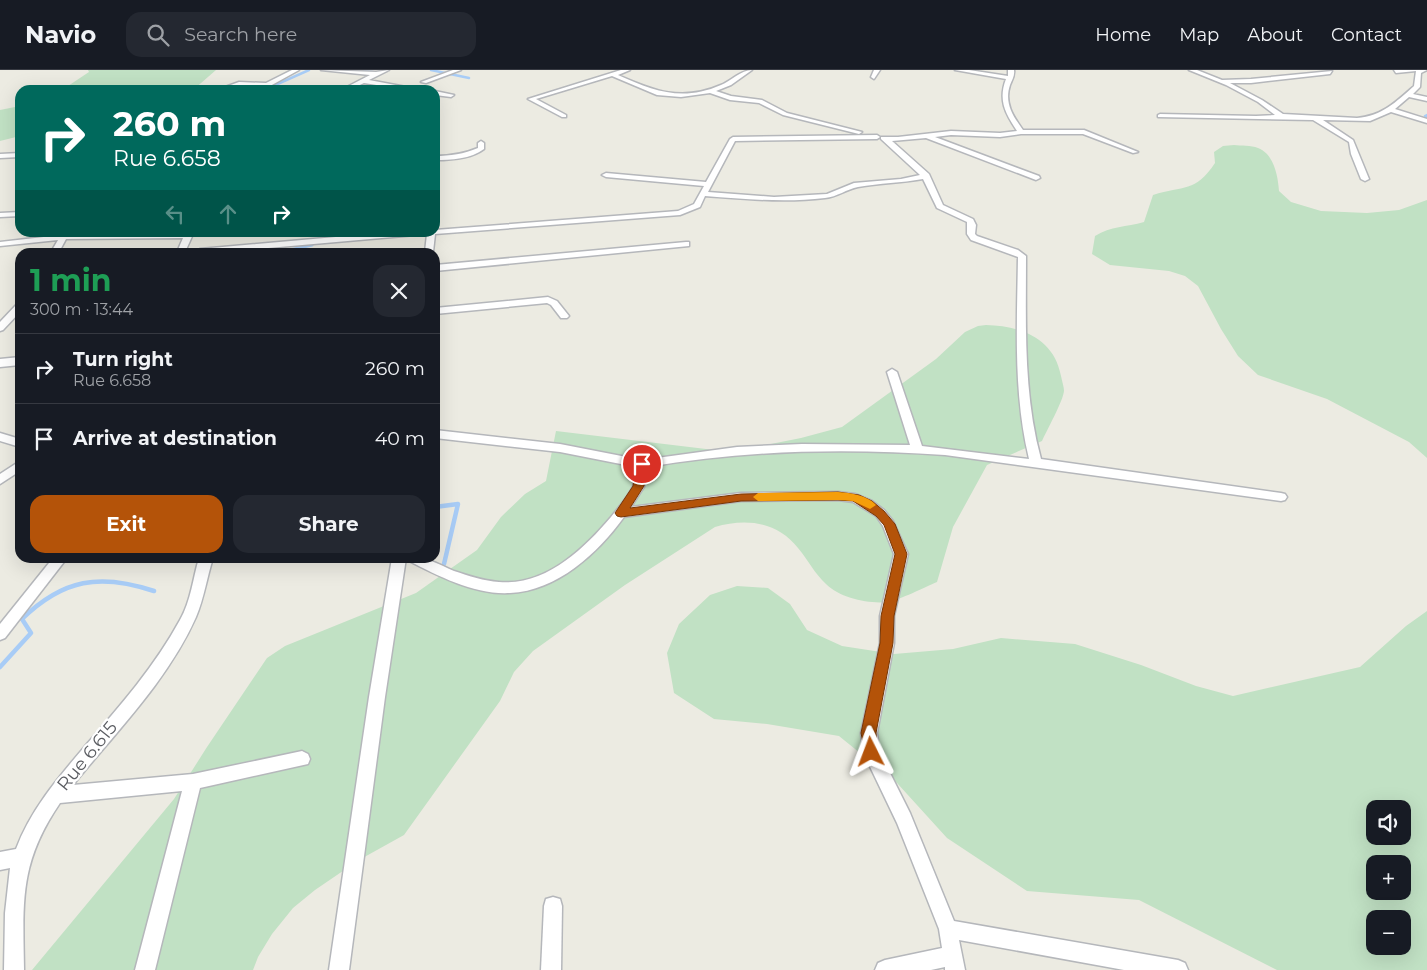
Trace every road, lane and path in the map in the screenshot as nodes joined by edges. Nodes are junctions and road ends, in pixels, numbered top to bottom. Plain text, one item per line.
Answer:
1 (296, 70) edge
2 (324, 70) edge
3 (386, 70) edge
4 (458, 70) edge
5 (627, 70) edge
6 (749, 70) edge
7 (877, 70) edge
8 (958, 70) edge
9 (1011, 70) edge
10 (1192, 70) edge
11 (1396, 71) edge
12 (1418, 71) edge
13 (1330, 72) dead end
14 (376, 74) junction
15 (1427, 74) edge
16 (614, 75) junction
17 (874, 77) dead end
18 (1009, 78) junction
19 (1221, 80) junction
20 (363, 81) junction
21 (424, 82) dead end
22 (236, 85) edge
23 (252, 85) edge
24 (267, 85) edge
25 (355, 85) edge
26 (388, 85) edge
27 (711, 91) junction
28 (440, 93) edge
29 (451, 95) dead end
30 (1409, 95) junction
31 (1427, 99) edge
32 (1260, 101) junction
33 (1279, 107) dead end
34 (1289, 110) dead end
35 (1391, 110) junction
36 (564, 116) dead end
37 (1160, 116) dead end
38 (1281, 116) junction
39 (1315, 118) junction
40 (1427, 121) edge
41 (1021, 132) junction
42 (927, 136) junction
43 (881, 138) junction
44 (480, 143) dead end
45 (1134, 152) dead end
46 (15, 155) edge
47 (0, 156) edge
48 (440, 158) edge
49 (606, 175) dead end
50 (926, 176) junction
51 (1036, 178) dead end
52 (1365, 179) dead end
53 (709, 184) junction
54 (704, 194) junction
55 (15, 214) edge
56 (0, 215) edge
57 (440, 231) edge
58 (51, 237) edge
59 (64, 237) edge
60 (369, 237) edge
61 (0, 244) edge
62 (686, 244) dead end
63 (57, 248) edge
64 (245, 248) edge
65 (440, 268) edge
66 (440, 311) edge
67 (15, 312) edge
68 (564, 316) dead end
69 (0, 328) edge
70 (15, 362) edge
71 (0, 363) edge
72 (892, 372) dead end
73 (440, 434) edge
74 (0, 437) edge
75 (15, 442) edge
76 (917, 449) junction
77 (1036, 462) junction
78 (642, 464) junction
79 (15, 470) edge
80 (0, 480) edge
81 (1281, 497) dead end
82 (621, 513) junction
83 (56, 563) edge
84 (205, 563) edge
85 (398, 563) edge
86 (426, 563) edge
87 (0, 634) edge
88 (302, 759) dead end
89 (192, 782) junction
90 (55, 796) junction
91 (22, 857) junction
92 (0, 861) edge
93 (553, 906) dead end
94 (948, 929) junction
95 (954, 963) edge
96 (14, 970) edge
97 (145, 970) edge
98 (339, 970) edge
99 (552, 970) edge
100 (885, 970) edge
101 (1178, 970) edge

1 - 24 street
2 - 14 street
3 - 14 street
4 - 21 street
5 - 16 street
6 - 27 street
7 - 17 street
8 - 18 street
9 - 18 street
10 - 19 street
11 - 12 street
12 - 15 street
12 - 30 street
13 - 19 street
14 - 20 street
16 - 27 street
16 - 36 street
18 - 41 street
19 - 32 street
20 - 25 street
20 - 26 street
22 - 23 street
27 - 43 street
28 - 29 street
30 - 31 street
30 - 35 street
32 - 33 street
32 - 38 street
34 - 39 street
35 - 39 street
35 - 40 street
37 - 38 street
38 - 39 street
39 - 52 street
41 - 42 street
41 - 45 street
42 - 43 street
42 - 51 street
43 - 50 street
43 - 53 street
44 - 48 street
46 - 47 street
49 - 53 street
50 - 54 street
50 - 77 street
53 - 54 street
54 - 57 street
55 - 56 street
58 - 61 street
59 - 63 street
60 - 64 street
62 - 65 street
66 - 68 street
67 - 69 street
70 - 71 street
72 - 76 street
73 - 78 street
74 - 75 street
76 - 77 street
76 - 78 street
77 - 81 street
78 - 82 street
79 - 80 street
82 - 86 street
82 - 94 street
83 - 87 street
84 - 90 street, Rue 6.615
85 - 98 street
88 - 89 street
89 - 90 street
89 - 97 street
90 - 91 street, Rue 6.615
91 - 92 street
91 - 96 street, Rue 6.615
93 - 99 street
94 - 95 street
94 - 101 street
95 - 100 street

